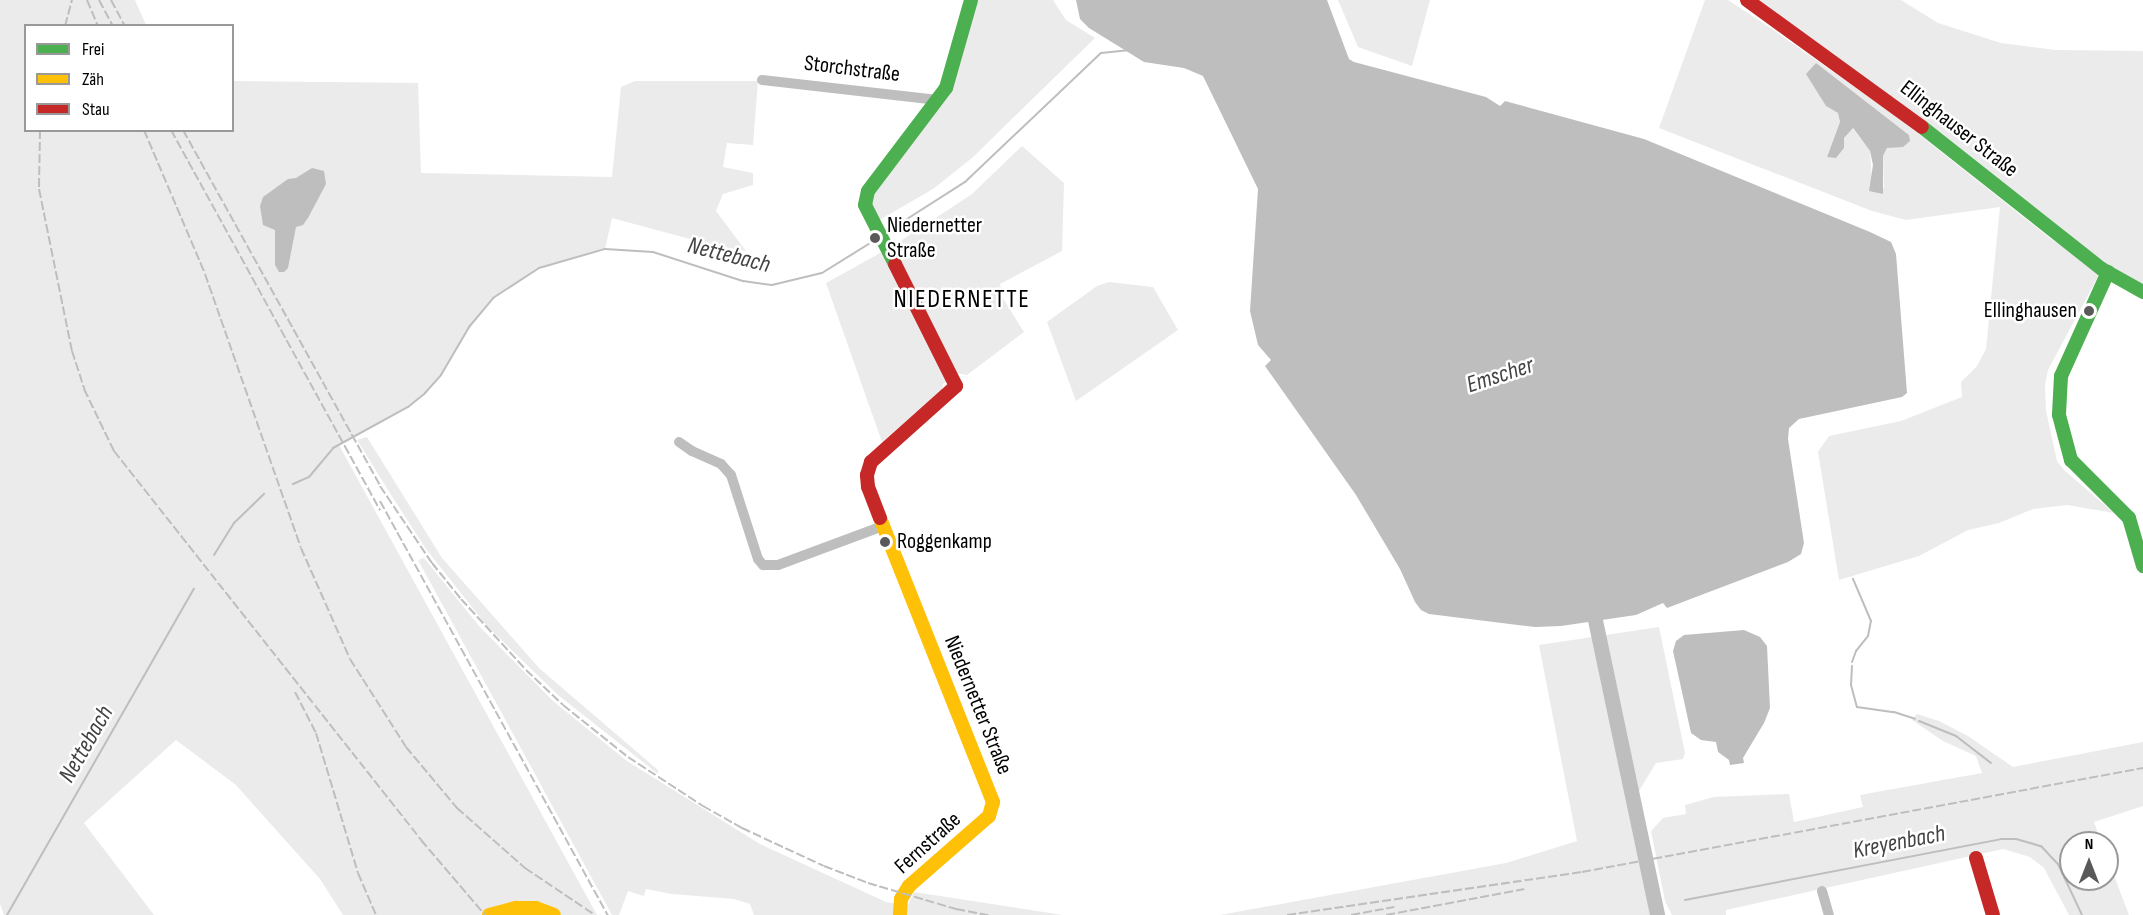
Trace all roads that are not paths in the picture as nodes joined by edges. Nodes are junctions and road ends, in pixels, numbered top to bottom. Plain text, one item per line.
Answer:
1 (971, 0) edge
2 (1747, 0) edge
3 (762, 80) dead end
4 (938, 100) junction
5 (2108, 272) junction
6 (2143, 292) edge
7 (680, 442) dead end
8 (883, 526) junction
9 (2143, 566) edge
10 (993, 806) joint
11 (1976, 858) dead end
12 (1822, 891) dead end
13 (489, 915) edge
14 (554, 915) edge
15 (900, 915) edge
16 (1829, 915) edge
17 (1993, 915) edge

1 - 4 street, Niedernetter Straße
2 - 5 street, Ellinghauser Straße
3 - 4 street, Storchstraße
4 - 8 street, Niedernetter Straße
5 - 6 street, Ellinghauser Straße
5 - 9 street
7 - 8 street
8 - 10 street, Niedernetter Straße
10 - 15 street, Fernstraße
11 - 17 street
12 - 16 street
13 - 14 street

